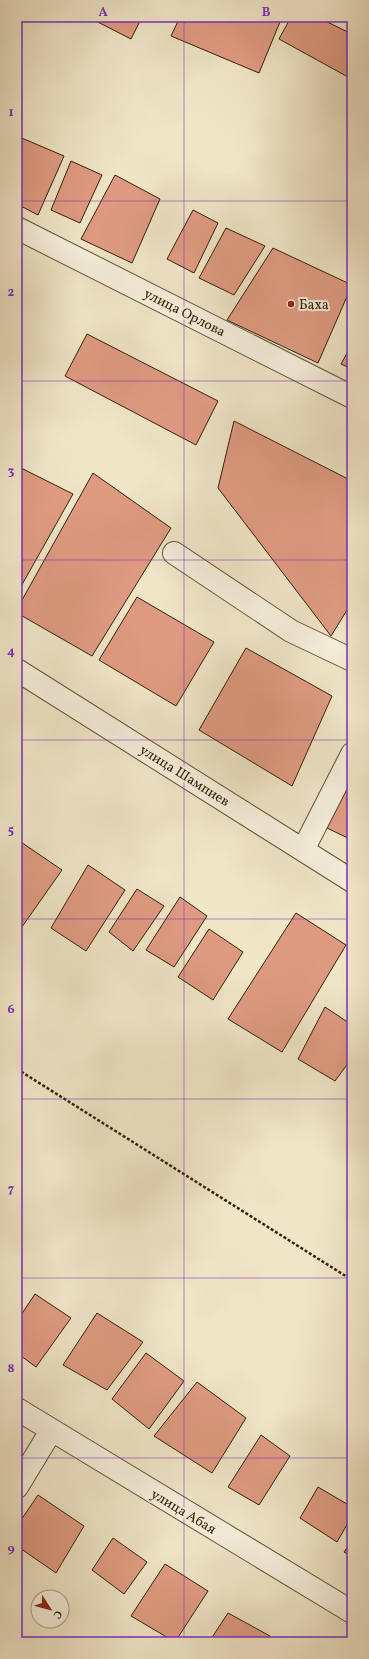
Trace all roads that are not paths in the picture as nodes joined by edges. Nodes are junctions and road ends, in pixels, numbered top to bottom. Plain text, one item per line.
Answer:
1 (17, 228) edge
2 (352, 397) edge
3 (174, 553) dead end
4 (352, 660) edge
5 (17, 670) edge
6 (352, 754) edge
7 (303, 850) junction
8 (352, 881) edge
9 (17, 1409) edge
10 (51, 1431) junction
11 (17, 1487) edge
12 (352, 1612) edge

1 - 2 street, улица Орлова
3 - 4 street
5 - 7 street, улица Шампиев
6 - 7 street
7 - 8 street, улица Шампиев
9 - 10 street, улица Абая
10 - 11 street
10 - 12 street, улица Абая

